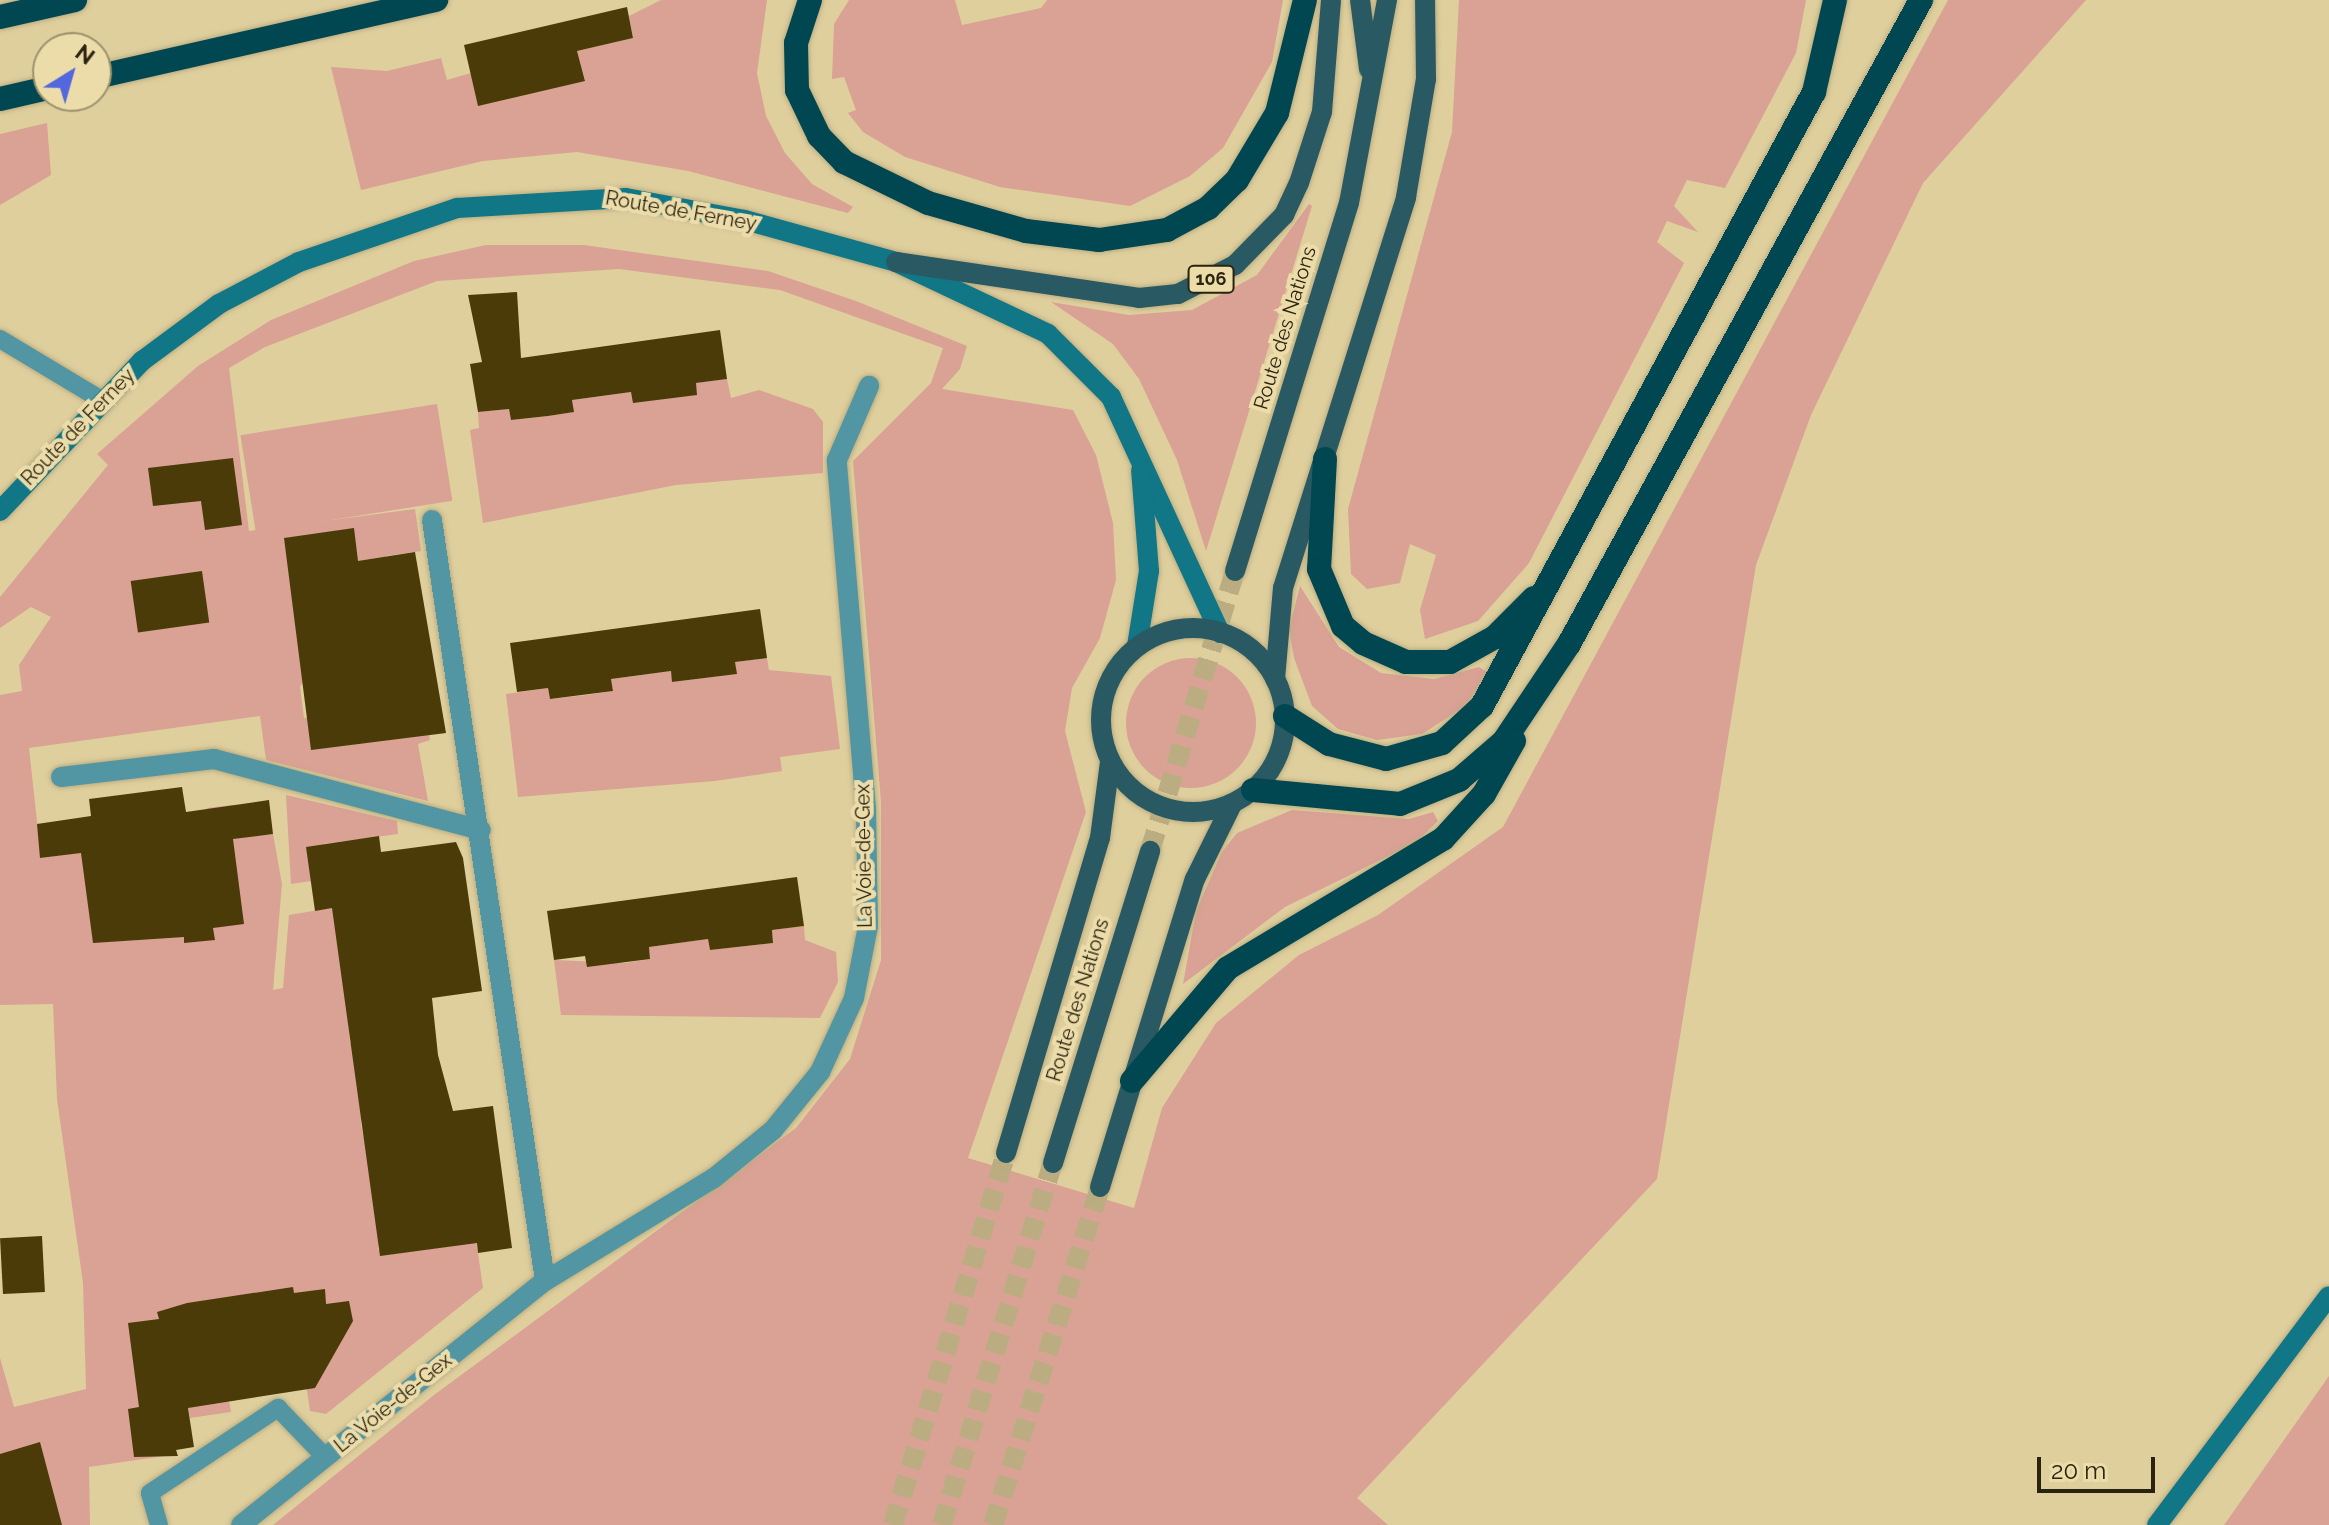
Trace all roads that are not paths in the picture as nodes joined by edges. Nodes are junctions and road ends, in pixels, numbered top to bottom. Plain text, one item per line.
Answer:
1 (75, 0) edge
2 (436, 0) edge
3 (810, 0) edge
4 (1305, 0) edge
5 (1331, 0) edge
6 (1360, 0) edge
7 (1387, 0) edge
8 (1425, 0) edge
9 (1835, 0) edge
10 (1921, 0) edge
11 (0, 17) edge
12 (112, 73) edge
13 (32, 92) edge
14 (1370, 97) junction
15 (0, 99) edge
16 (896, 262) junction
17 (0, 339) edge
18 (869, 386) dead end
19 (100, 399) junction
20 (1139, 458) junction
21 (1325, 459) junction
22 (0, 511) edge
23 (432, 520) dead end
24 (1563, 557) junction
25 (1235, 571) tunnel mouth
26 (1220, 633) junction
27 (1137, 646) junction
28 (1275, 679) junction
29 (1285, 716) junction
30 (1524, 717) junction
31 (1110, 762) junction
32 (61, 777) dead end
33 (1253, 790) junction
34 (1232, 804) junction
35 (481, 830) junction
36 (1150, 851) tunnel mouth
37 (1132, 1081) junction
38 (1006, 1153) tunnel mouth
39 (1053, 1163) tunnel mouth
40 (1100, 1187) tunnel mouth
41 (545, 1281) junction
42 (2329, 1296) edge
43 (325, 1457) junction
44 (159, 1525) edge
45 (241, 1525) edge
46 (2157, 1525) edge

1 - 11 highway
2 - 12 highway
3 - 4 highway
5 - 16 main road, 106
6 - 14 main road, Route des Nations
7 - 14 main road, Route des Nations
8 - 21 main road
9 - 24 highway
10 - 30 highway
13 - 15 highway
14 - 25 main road, Route des Nations
16 - 19 street, Route de Ferney / 106
16 - 20 street, Route de Ferney / 106
17 - 19 lane
18 - 41 street, La Voie-de-Gex
19 - 22 street, Route de Ferney / 106
20 - 26 street, Route de Ferney / 106
20 - 27 street, Route de Ferney / 106
21 - 24 highway
21 - 28 main road
23 - 35 street
24 - 29 highway
26 - 27 main road
26 - 28 main road
27 - 31 main road, 106
28 - 29 main road
29 - 33 main road
30 - 33 highway
30 - 37 highway
31 - 34 main road
31 - 38 main road
32 - 35 street
33 - 34 main road
34 - 37 main road
35 - 41 street
36 - 39 main road, Route des Nations
37 - 40 main road
41 - 43 street, La Voie-de-Gex
42 - 46 street
43 - 44 lane
43 - 45 street, La Voie-de-Gex

